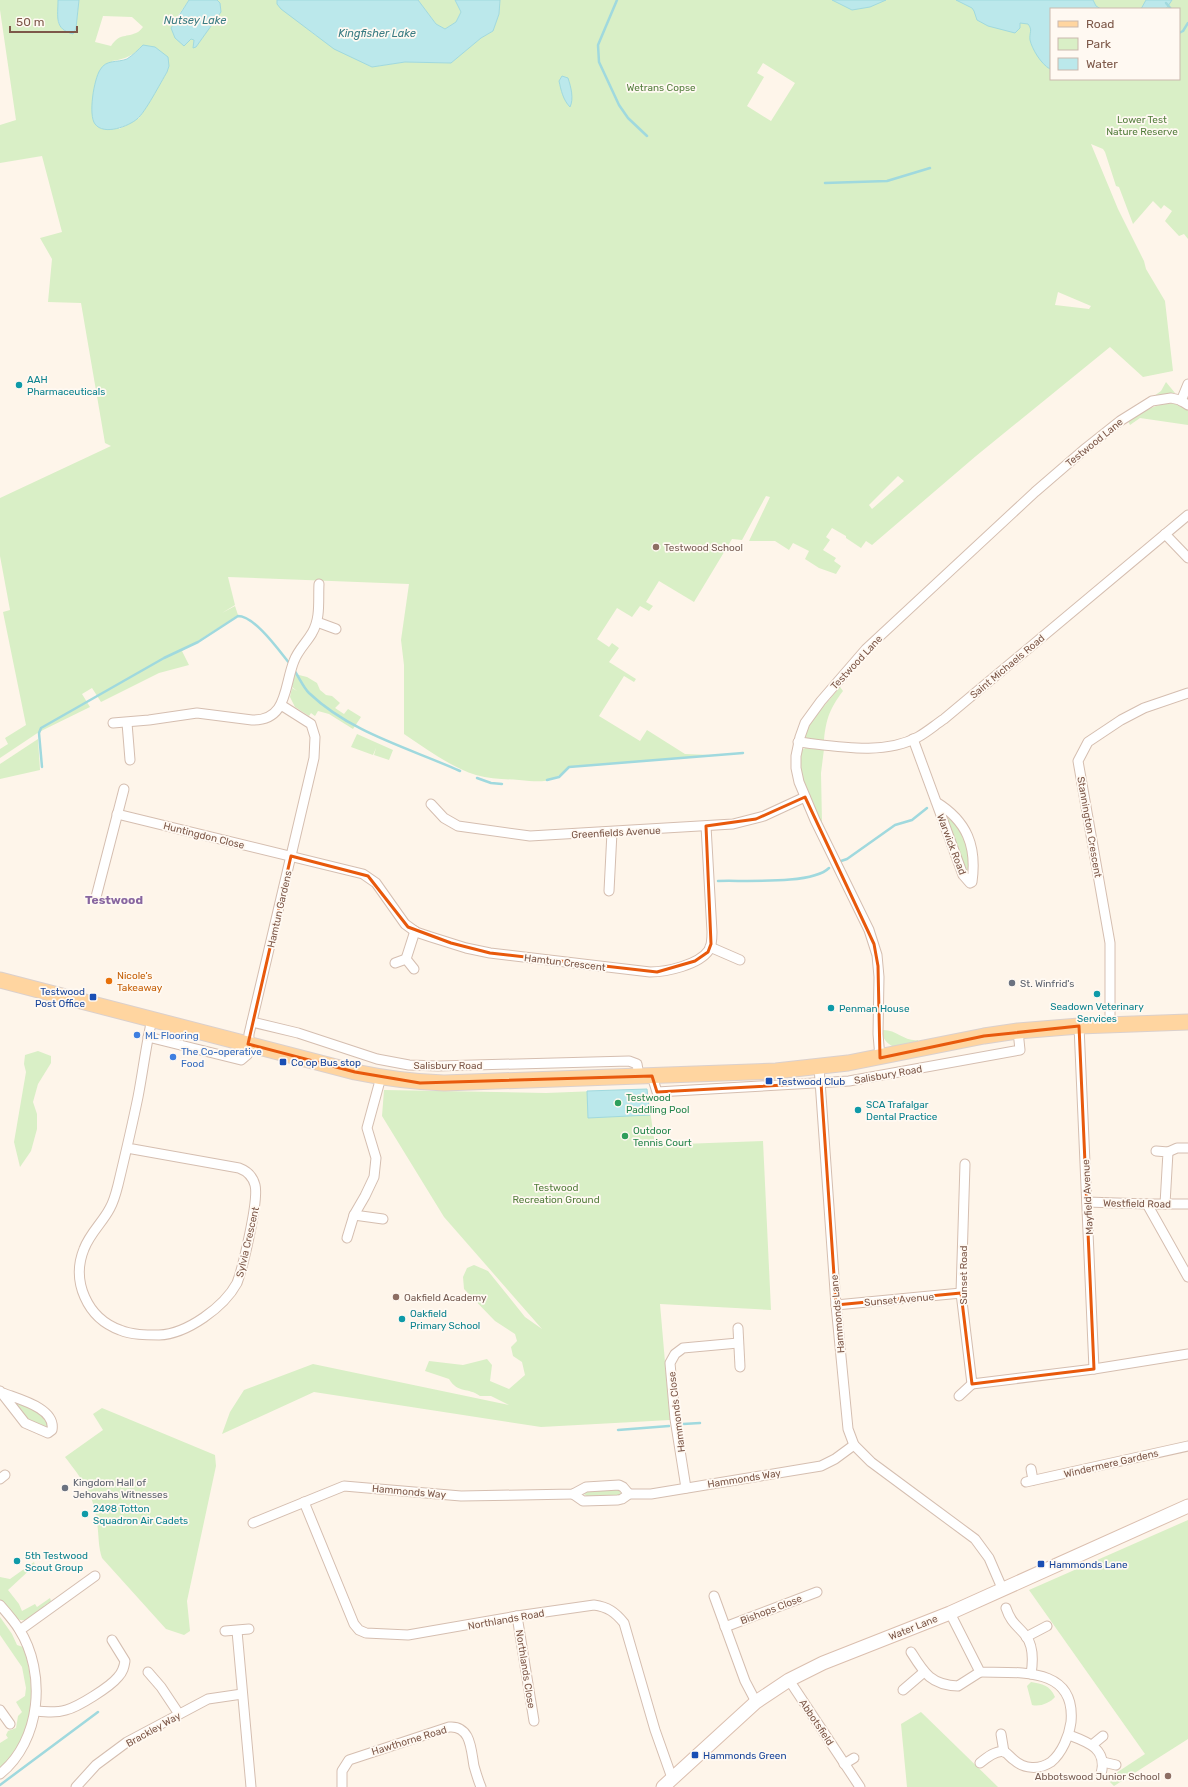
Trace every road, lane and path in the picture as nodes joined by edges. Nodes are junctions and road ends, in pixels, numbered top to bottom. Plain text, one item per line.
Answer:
1 (1188, 384) edge
2 (1185, 403) edge
3 (1188, 515) edge
4 (1165, 534) junction
5 (1188, 558) edge
6 (319, 584) dead end
7 (317, 622) junction
8 (336, 629) dead end
9 (1188, 693) edge
10 (281, 705) junction
11 (113, 723) dead end
12 (127, 723) junction
13 (913, 740) junction
14 (798, 742) junction
15 (130, 760) dead end
16 (124, 789) dead end
17 (805, 797) junction
18 (936, 802) junction
19 (431, 804) dead end
20 (117, 814) junction
21 (706, 826) junction
22 (612, 832) junction
23 (291, 856) junction
24 (609, 891) dead end
25 (96, 897) dead end
26 (415, 931) junction
27 (710, 947) junction
28 (406, 959) junction
29 (740, 960) dead end
30 (395, 963) dead end
31 (414, 969) dead end
32 (0, 980) edge
33 (152, 1019) junction
34 (252, 1022) junction
35 (1188, 1022) edge
36 (1110, 1025) junction
37 (1079, 1026) junction
38 (1018, 1031) junction
39 (148, 1037) junction
40 (248, 1044) junction
41 (880, 1058) junction
42 (819, 1067) junction
43 (646, 1076) junction
44 (381, 1078) junction
45 (820, 1083) junction
46 (127, 1148) junction
47 (1188, 1148) edge
48 (1156, 1151) dead end
49 (1168, 1152) junction
50 (965, 1164) dead end
51 (1087, 1202) junction
52 (1147, 1204) junction
53 (1165, 1204) junction
54 (1188, 1204) edge
55 (354, 1215) junction
56 (383, 1219) dead end
57 (346, 1238) dead end
58 (1188, 1277) edge
59 (962, 1293) junction
60 (836, 1305) junction
61 (738, 1328) dead end
62 (738, 1343) junction
63 (1188, 1354) edge
64 (740, 1367) dead end
65 (1094, 1368) junction
66 (972, 1384) junction
67 (1, 1392) edge
68 (959, 1396) dead end
69 (854, 1445) junction
70 (1188, 1446) edge
71 (1031, 1469) dead end
72 (686, 1488) junction
73 (573, 1494) junction
74 (629, 1494) junction
75 (304, 1502) junction
76 (1188, 1506) edge
77 (253, 1523) dead end
78 (95, 1576) dead end
79 (1002, 1588) junction
80 (817, 1592) dead end
81 (714, 1596) dead end
82 (0, 1605) edge
83 (1006, 1608) dead end
84 (950, 1613) junction
85 (517, 1616) junction
86 (1047, 1626) dead end
87 (725, 1627) junction
88 (249, 1629) dead end
89 (20, 1630) junction
90 (237, 1631) junction
91 (225, 1632) dead end
92 (1026, 1637) junction
93 (112, 1640) dead end
94 (911, 1652) dead end
95 (148, 1672) dead end
96 (924, 1672) junction
97 (980, 1672) junction
98 (1031, 1674) junction
99 (789, 1680) junction
100 (903, 1690) dead end
101 (242, 1694) junction
102 (756, 1702) junction
103 (0, 1710) edge
104 (36, 1711) junction
105 (179, 1714) junction
106 (534, 1721) dead end
107 (10, 1724) dead end
108 (1001, 1734) dead end
109 (1069, 1735) junction
110 (1103, 1736) dead end
111 (1092, 1745) junction
112 (1004, 1752) junction
113 (854, 1758) dead end
114 (980, 1762) dead end
115 (1103, 1762) junction
116 (844, 1764) junction
117 (1116, 1765) dead end
118 (0, 1774) edge
119 (1101, 1774) dead end
120 (667, 1783) edge
121 (76, 1787) edge
122 (250, 1787) edge
123 (342, 1787) edge
124 (481, 1787) edge
125 (860, 1787) edge

1 - 2 street
2 - 14 street, Testwood Lane
3 - 4 street, Saint Michaels Road
4 - 5 street
4 - 13 street, Saint Michaels Road
6 - 7 street
7 - 8 street
7 - 10 street
9 - 36 street, Stannington Crescent
10 - 12 street
10 - 23 street, Hamtun Gardens
11 - 12 street
12 - 15 street
13 - 14 street, Saint Michaels Road
13 - 18 street, Warwick Road
14 - 17 street, Testwood Lane
16 - 20 street
17 - 21 street, Greenfields Avenue
17 - 41 street, Testwood Lane
18 - 18 street, Warwick Road
19 - 22 street, Greenfields Avenue
20 - 23 street, Huntingdon Close
20 - 25 street
21 - 22 street, Greenfields Avenue
21 - 27 street
22 - 24 street
23 - 26 street, Hamtun Crescent
23 - 34 street, Hamtun Gardens
26 - 27 street, Hamtun Crescent
26 - 28 street
27 - 29 street
28 - 30 street
28 - 31 street
32 - 33 main road, Salisbury Road
33 - 39 street, Sylvia Crescent
33 - 40 main road, Salisbury Road
34 - 40 street, Hamtun Gardens
34 - 43 street, Salisbury Road
35 - 36 main road, Salisbury Road
36 - 37 main road, Salisbury Road
37 - 38 main road, Salisbury Road
37 - 51 street, Mayfield Avenue
38 - 41 main road, Salisbury Road
38 - 45 street, Salisbury Road
39 - 40 street
39 - 46 street, Sylvia Crescent
40 - 44 main road, Salisbury Road
41 - 42 main road, Salisbury Road
42 - 43 main road, Salisbury Road
42 - 45 street, Hammonds Lane
43 - 44 main road, Salisbury Road
43 - 45 street, Salisbury Road
44 - 55 street
45 - 60 street, Hammonds Lane
46 - 46 street, Sylvia Crescent
47 - 49 street
48 - 49 street
49 - 53 street
50 - 59 street, Sunset Road
51 - 52 street, Westfield Road
51 - 65 street, Mayfield Avenue
52 - 53 street, Westfield Road
52 - 58 street
53 - 54 street, Westfield Road
55 - 56 street
55 - 57 street
59 - 60 street, Sunset Avenue
59 - 66 street, Sunset Road
60 - 69 street, Hammonds Lane
61 - 62 street
62 - 64 street
62 - 72 street, Hammonds Close
63 - 65 street
65 - 66 street
66 - 68 street
67 - 67 street
69 - 72 street, Hammonds Way
69 - 79 street, Hammonds Lane
70 - 71 street, Windermere Gardens
72 - 74 street, Hammonds Way
73 - 74 street, Hammonds Way
73 - 74 street, Hammonds Way
73 - 75 street, Hammonds Way
75 - 77 street, Hammonds Way
75 - 85 street, Northlands Road
76 - 79 street, Water Lane
78 - 89 street
79 - 84 street, Water Lane
80 - 87 street, Bishops Close
81 - 87 street
82 - 89 street
83 - 92 street
84 - 97 street
84 - 99 street, Water Lane
85 - 106 street, Northlands Close
85 - 120 street, Northlands Road
86 - 92 street
87 - 102 street
88 - 90 street
89 - 104 street
90 - 91 street
90 - 101 street
92 - 98 street
93 - 104 street
94 - 96 street
95 - 105 street
96 - 97 street
96 - 100 street
97 - 98 street
98 - 109 street
99 - 102 street, Water Lane
99 - 116 street, Abbotsfield
101 - 105 street, Brackley Way
101 - 122 street
102 - 120 street, Water Lane
103 - 107 street
104 - 118 street
105 - 121 street, Brackley Way
108 - 112 street
109 - 111 street
109 - 112 street
110 - 111 street
111 - 115 street
112 - 114 street
113 - 116 street
115 - 117 street
115 - 119 street
116 - 125 street, Abbotsfield
123 - 124 street, Hawthorne Road

